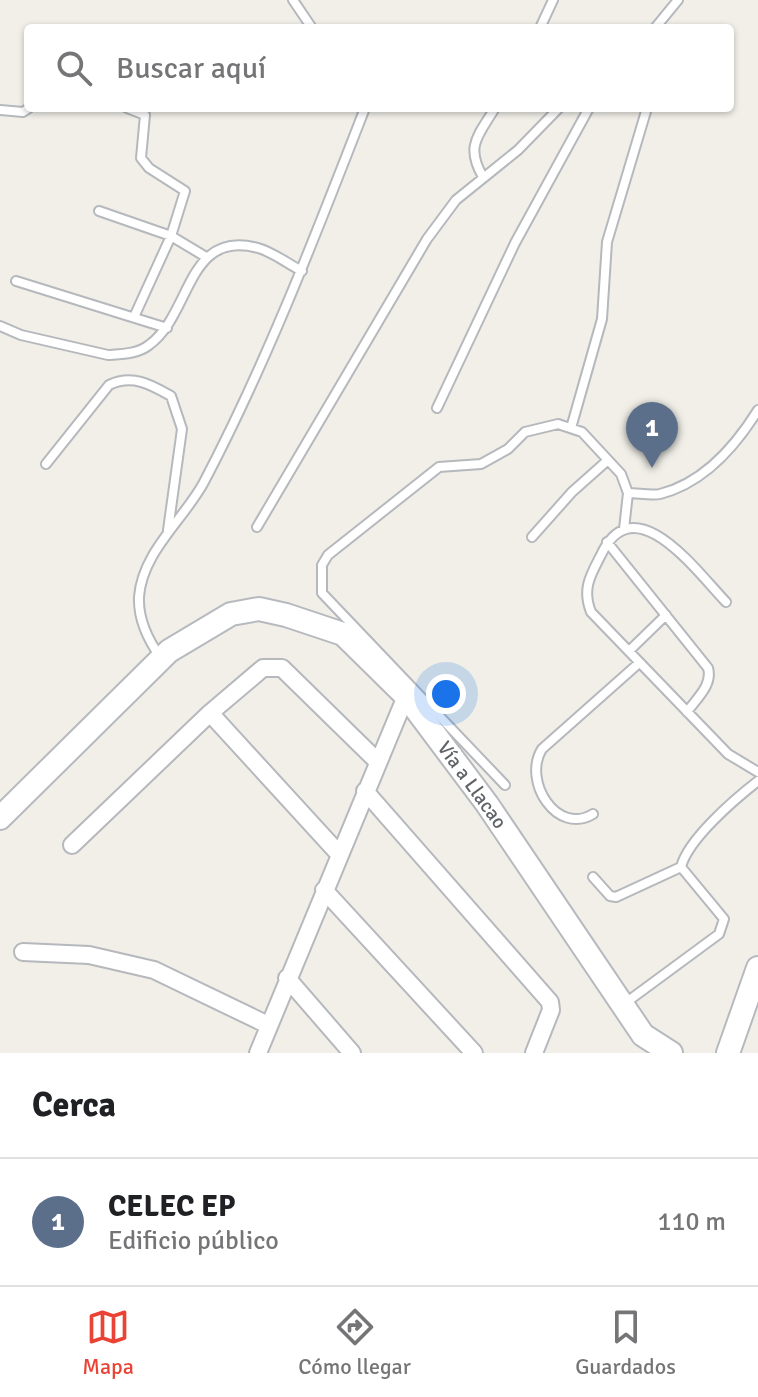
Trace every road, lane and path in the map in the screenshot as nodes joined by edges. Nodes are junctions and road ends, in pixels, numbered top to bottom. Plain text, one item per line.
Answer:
1 (293, 0) edge
2 (553, 0) edge
3 (678, 0) edge
4 (309, 24) edge
5 (542, 24) edge
6 (658, 24) edge
7 (0, 110) edge
8 (24, 111) edge
9 (137, 112) edge
10 (363, 112) edge
11 (493, 112) edge
12 (555, 112) edge
13 (587, 112) edge
14 (646, 112) edge
15 (483, 177) junction
16 (99, 211) dead end
17 (171, 236) junction
18 (206, 257) junction
19 (302, 271) junction
20 (16, 281) dead end
21 (134, 317) junction
22 (0, 326) edge
23 (167, 328) junction
24 (437, 408) dead end
25 (758, 410) edge
26 (571, 428) junction
27 (608, 460) junction
28 (46, 464) dead end
29 (628, 493) junction
30 (257, 527) dead end
31 (624, 529) junction
32 (168, 532) junction
33 (532, 537) dead end
34 (607, 542) junction
35 (726, 602) dead end
36 (666, 615) junction
37 (629, 651) junction
38 (161, 658) junction
39 (639, 663) junction
40 (406, 696) junction
41 (687, 712) junction
42 (210, 713) junction
43 (377, 761) junction
44 (758, 772) edge
45 (758, 781) edge
46 (505, 785) dead end
47 (365, 791) junction
48 (593, 814) dead end
49 (0, 818) edge
50 (72, 845) dead end
51 (339, 854) junction
52 (681, 867) junction
53 (593, 877) dead end
54 (324, 890) junction
55 (23, 952) dead end
56 (758, 968) edge
57 (287, 978) junction
58 (623, 1005) junction
59 (268, 1025) junction
60 (654, 1050) edge
61 (258, 1053) edge
62 (352, 1053) edge
63 (474, 1053) edge
64 (534, 1053) edge
65 (728, 1053) edge

1 - 4 lane
2 - 5 lane
3 - 6 lane
7 - 8 lane
9 - 17 lane
10 - 19 lane
11 - 15 lane
12 - 15 lane
13 - 24 lane
14 - 26 lane
15 - 30 lane
16 - 17 lane
17 - 18 lane
17 - 21 lane
18 - 19 lane
18 - 23 lane
19 - 32 lane
20 - 21 lane
21 - 23 lane
22 - 23 lane
25 - 29 lane
26 - 27 lane
26 - 46 lane
27 - 29 lane
27 - 33 lane
28 - 32 lane
29 - 31 lane
31 - 34 lane
31 - 35 lane
32 - 38 lane
34 - 36 lane
34 - 37 lane
36 - 37 lane
36 - 41 lane
37 - 39 lane
38 - 40 street, Vía a Llacao
38 - 49 street, Vía a Llacao
39 - 41 lane
39 - 48 lane
40 - 43 street
40 - 58 street, Vía a Llacao
41 - 44 lane
42 - 43 street
42 - 50 street
42 - 51 street
43 - 47 street
45 - 52 lane
47 - 51 street
47 - 64 street
51 - 54 street
52 - 53 lane
52 - 58 lane
54 - 57 street
54 - 63 street
55 - 59 street
56 - 65 street
57 - 59 street
57 - 62 street
58 - 60 street, Vía a Llacao
59 - 61 street

